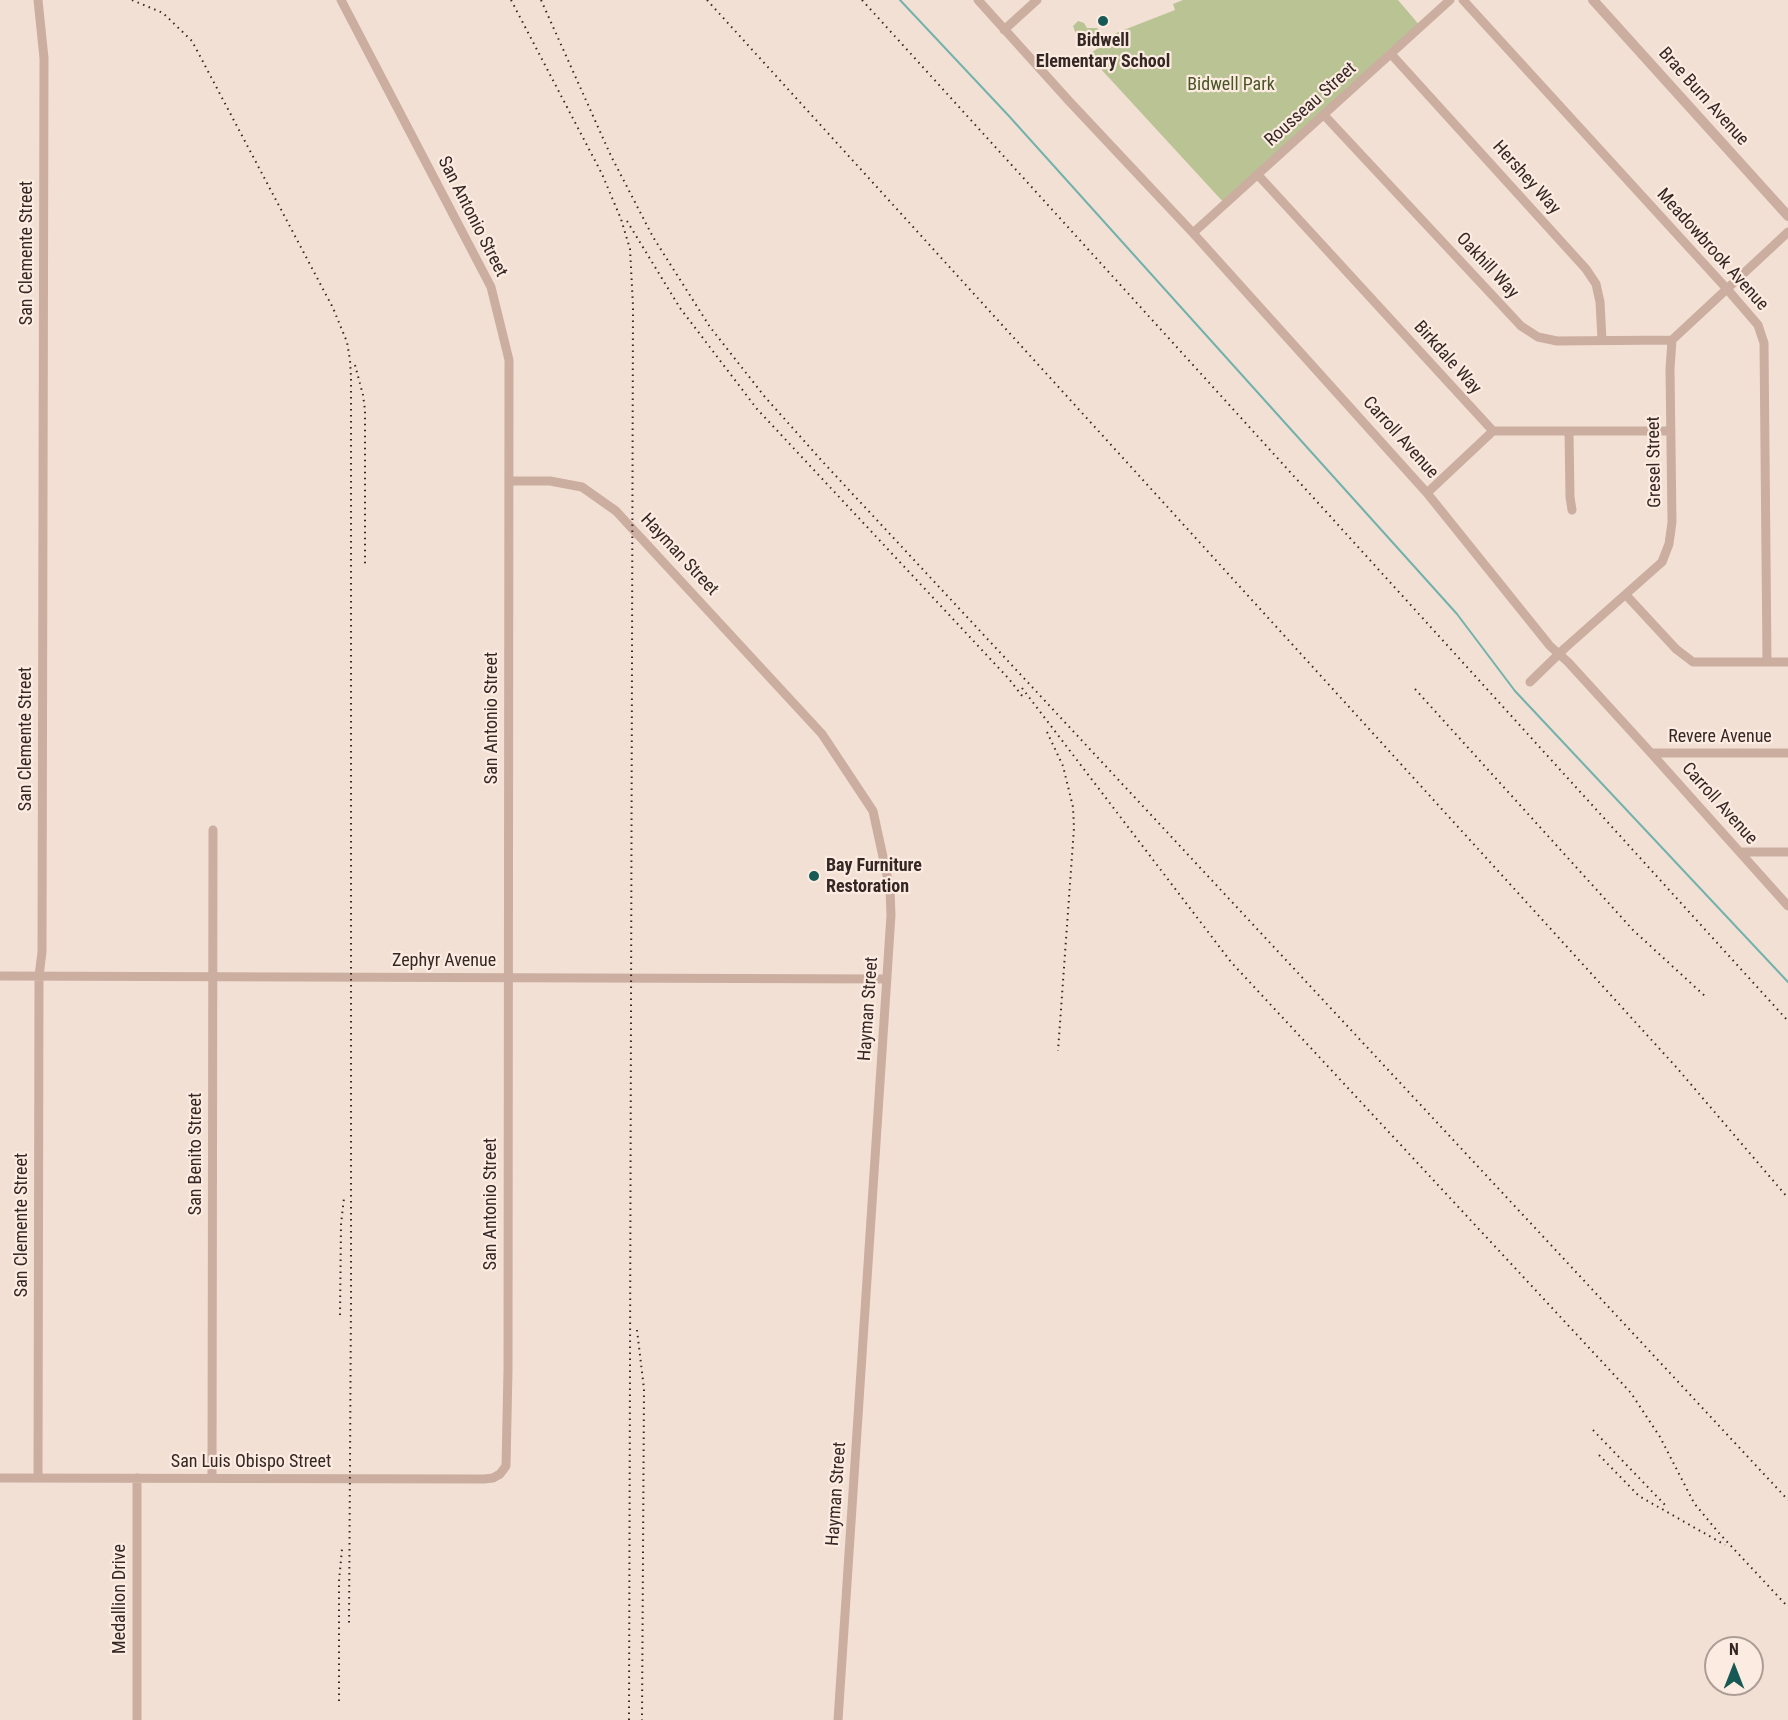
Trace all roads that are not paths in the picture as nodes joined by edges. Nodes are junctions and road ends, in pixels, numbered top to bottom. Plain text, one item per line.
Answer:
1 (38, 0) edge
2 (341, 0) edge
3 (978, 0) edge
4 (1037, 0) edge
5 (1450, 0) edge
6 (1463, 0) edge
7 (1593, 0) edge
8 (1005, 30) junction
9 (1391, 54) junction
10 (1324, 115) junction
11 (1258, 175) junction
12 (1788, 218) edge
13 (1788, 224) edge
14 (1788, 232) edge
15 (1193, 233) junction
16 (1727, 289) junction
17 (1602, 340) junction
18 (1672, 340) junction
19 (1493, 431) junction
20 (1569, 431) junction
21 (1671, 432) junction
22 (510, 481) junction
23 (1427, 493) junction
24 (1572, 510) dead end
25 (1626, 596) junction
26 (1560, 655) junction
27 (1767, 662) junction
28 (1788, 662) edge
29 (1530, 682) dead end
30 (1651, 753) junction
31 (1788, 753) edge
32 (213, 830) dead end
33 (1740, 852) junction
34 (1788, 852) edge
35 (1788, 906) edge
36 (0, 976) edge
37 (39, 976) junction
38 (213, 977) junction
39 (508, 978) junction
40 (887, 979) junction
41 (500, 1473) joint
42 (0, 1478) edge
43 (38, 1478) junction
44 (137, 1478) junction
45 (212, 1478) junction
46 (137, 1720) edge
47 (838, 1720) edge

1 - 37 street, San Clemente Street
2 - 22 street, San Antonio Street
3 - 8 street, Carroll Avenue
4 - 8 street
5 - 9 street, Rousseau Street
6 - 16 street, Meadowbrook Avenue
7 - 12 street, Brae Burn Avenue
8 - 15 street, Carroll Avenue
9 - 10 street, Rousseau Street
9 - 17 street, Hershey Way
10 - 11 street, Rousseau Street
10 - 17 street, Oakhill Way
11 - 15 street, Rousseau Street
11 - 19 street, Birkdale Way
12 - 13 street
14 - 16 street
15 - 23 street, Carroll Avenue
16 - 18 street
16 - 27 street, Meadowbrook Avenue
17 - 18 street, Oakhill Way
18 - 21 street, Gresel Street
19 - 20 street
19 - 23 street
20 - 21 street
20 - 24 street
21 - 25 street, Gresel Street
22 - 39 street, San Antonio Street
22 - 40 street, Hayman Street
23 - 26 street, Carroll Avenue
25 - 26 street, Gresel Street
25 - 27 street
26 - 29 street, Gresel Street
26 - 30 street, Carroll Avenue
27 - 28 street
30 - 31 street, Revere Avenue
30 - 33 street, Carroll Avenue
32 - 38 street, San Benito Street
33 - 34 street
33 - 35 street, Carroll Avenue
36 - 37 street, Zephyr Avenue
37 - 38 street, Zephyr Avenue
37 - 43 street, San Clemente Street
38 - 39 street, Zephyr Avenue
38 - 45 street, San Benito Street
39 - 40 street, Zephyr Avenue
39 - 41 street, San Antonio Street
40 - 47 street, Hayman Street
41 - 45 street, San Luis Obispo Street
42 - 43 street, San Luis Obispo Street
43 - 44 street, San Luis Obispo Street
44 - 45 street, San Luis Obispo Street
44 - 46 street, Medallion Drive

